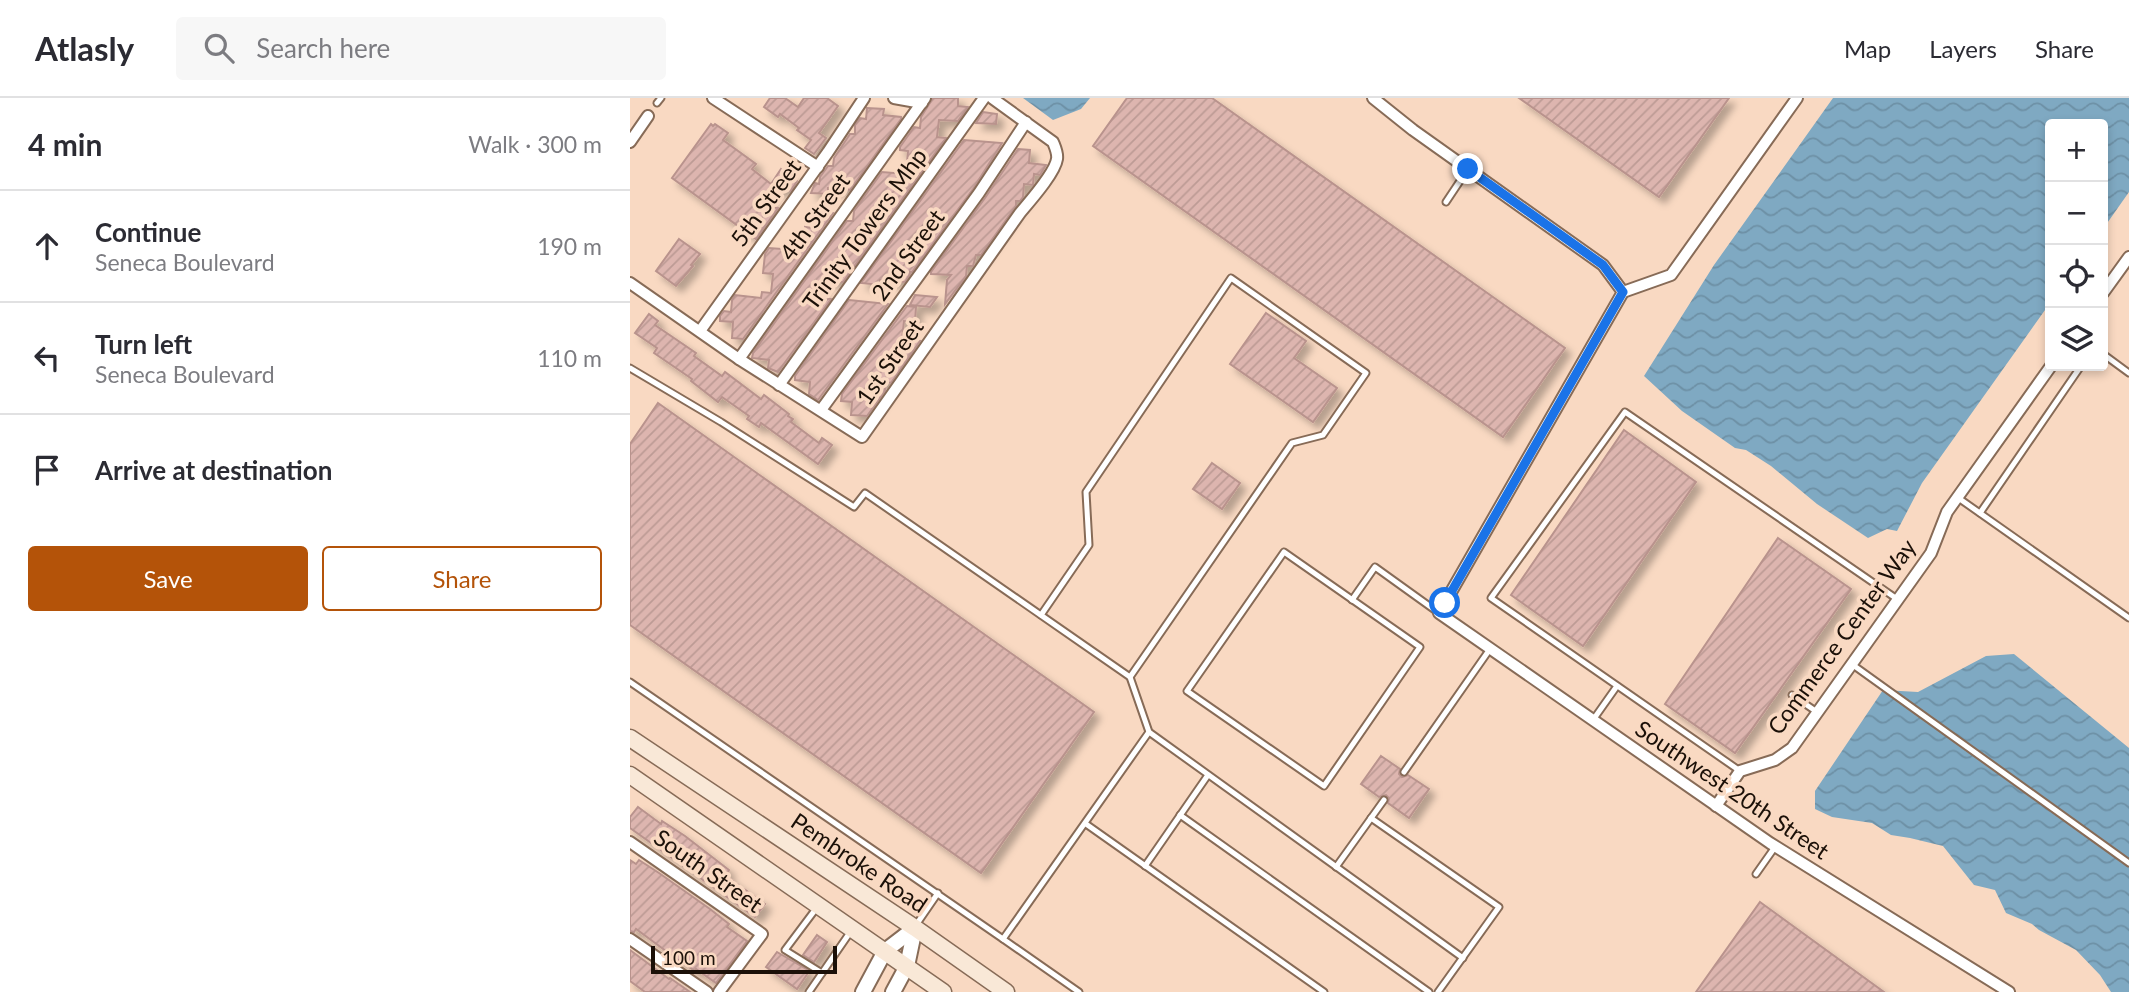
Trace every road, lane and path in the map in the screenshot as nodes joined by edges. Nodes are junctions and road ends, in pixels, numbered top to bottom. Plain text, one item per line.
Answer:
1 (713, 98) edge
2 (864, 98) edge
3 (894, 98) edge
4 (984, 98) edge
5 (992, 98) edge
6 (1373, 98) edge
7 (1797, 98) edge
8 (923, 100) edge
9 (648, 116) dead end
10 (1026, 122) junction
11 (630, 142) edge
12 (818, 167) junction
13 (1468, 169) junction
14 (1446, 202) dead end
15 (2129, 257) edge
16 (630, 283) edge
17 (2108, 286) edge
18 (1623, 292) junction
19 (700, 331) junction
20 (2108, 358) edge
21 (739, 359) junction
22 (630, 368) edge
23 (2047, 371) edge
24 (2078, 371) edge
25 (2129, 373) edge
26 (779, 385) junction
27 (821, 410) junction
28 (1957, 497) junction
29 (1980, 513) junction
30 (1897, 598) junction
31 (1352, 600) junction
32 (1439, 613) junction
33 (1041, 615) junction
34 (2129, 618) edge
35 (1490, 649) junction
36 (1851, 664) junction
37 (1130, 677) junction
38 (630, 682) edge
39 (1617, 686) junction
40 (1792, 695) dead end
41 (1817, 712) junction
42 (1593, 720) junction
43 (1149, 732) junction
44 (630, 738) edge
45 (1740, 771) junction
46 (1404, 772) dead end
47 (630, 775) edge
48 (1208, 775) junction
49 (1384, 800) dead end
50 (1716, 806) junction
51 (1180, 815) junction
52 (1371, 818) junction
53 (1086, 824) junction
54 (630, 842) edge
55 (1776, 847) junction
56 (2129, 863) edge
57 (1144, 866) junction
58 (1336, 867) junction
59 (1756, 874) dead end
60 (938, 893) junction
61 (819, 905) junction
62 (852, 928) junction
63 (915, 928) junction
64 (630, 939) edge
65 (1003, 939) junction
66 (885, 951) junction
67 (1463, 958) junction
68 (907, 966) junction
69 (822, 973) junction
70 (707, 992) edge
71 (719, 992) edge
72 (810, 992) edge
73 (863, 992) edge
74 (893, 992) edge
75 (943, 992) edge
76 (1006, 992) edge
77 (1079, 992) edge
78 (1324, 992) edge
79 (1429, 992) edge
80 (1438, 992) edge
81 (2009, 992) edge

1 - 12 street
2 - 12 street, 5th Street
3 - 8 street
4 - 26 street, Trinity Towers Mhp
5 - 10 street, 1st Street
6 - 13 street
7 - 18 street
8 - 21 street, 4th Street
9 - 11 street
10 - 27 street, 2nd Street
10 - 27 street, 1st Street
12 - 19 street, 5th Street
13 - 14 lane
13 - 18 street
15 - 17 street
16 - 19 street, 1st Street
18 - 32 street
19 - 21 street, 1st Street
20 - 25 lane
21 - 26 street, 1st Street
22 - 33 lane
23 - 28 street, Commerce Center Way
24 - 29 lane
26 - 27 street, 1st Street
28 - 29 lane
28 - 30 street, Commerce Center Way
29 - 34 lane
30 - 36 street, Commerce Center Way
30 - 39 lane
31 - 31 lane
31 - 32 lane
32 - 35 street, Southwest 20th Street
33 - 37 lane
33 - 37 lane
35 - 42 street, Southwest 20th Street
35 - 46 lane
36 - 41 street, Commerce Center Way
36 - 56 lane
37 - 43 lane
38 - 60 lane
39 - 42 lane
39 - 45 lane
40 - 41 lane
41 - 45 street, Commerce Center Way
42 - 50 street, Southwest 20th Street
43 - 48 lane
43 - 53 lane
44 - 63 main road, Pembroke Road
45 - 50 street
47 - 61 main road
48 - 51 lane
48 - 58 lane
49 - 52 lane
50 - 55 street, Southwest 20th Street
51 - 57 lane
51 - 79 lane
52 - 58 lane
52 - 67 lane
53 - 57 lane
53 - 65 lane
54 - 71 street, South Street
55 - 59 lane
55 - 81 street, Southwest 20th Street
57 - 78 lane
58 - 67 lane
60 - 63 lane
60 - 65 lane
61 - 62 main road
61 - 69 lane
62 - 66 main road
62 - 69 lane
63 - 66 street
63 - 68 street
63 - 76 main road, Pembroke Road
64 - 70 street
65 - 77 lane
66 - 68 main road
66 - 73 street
67 - 80 lane
68 - 74 street
68 - 75 main road
69 - 72 lane

